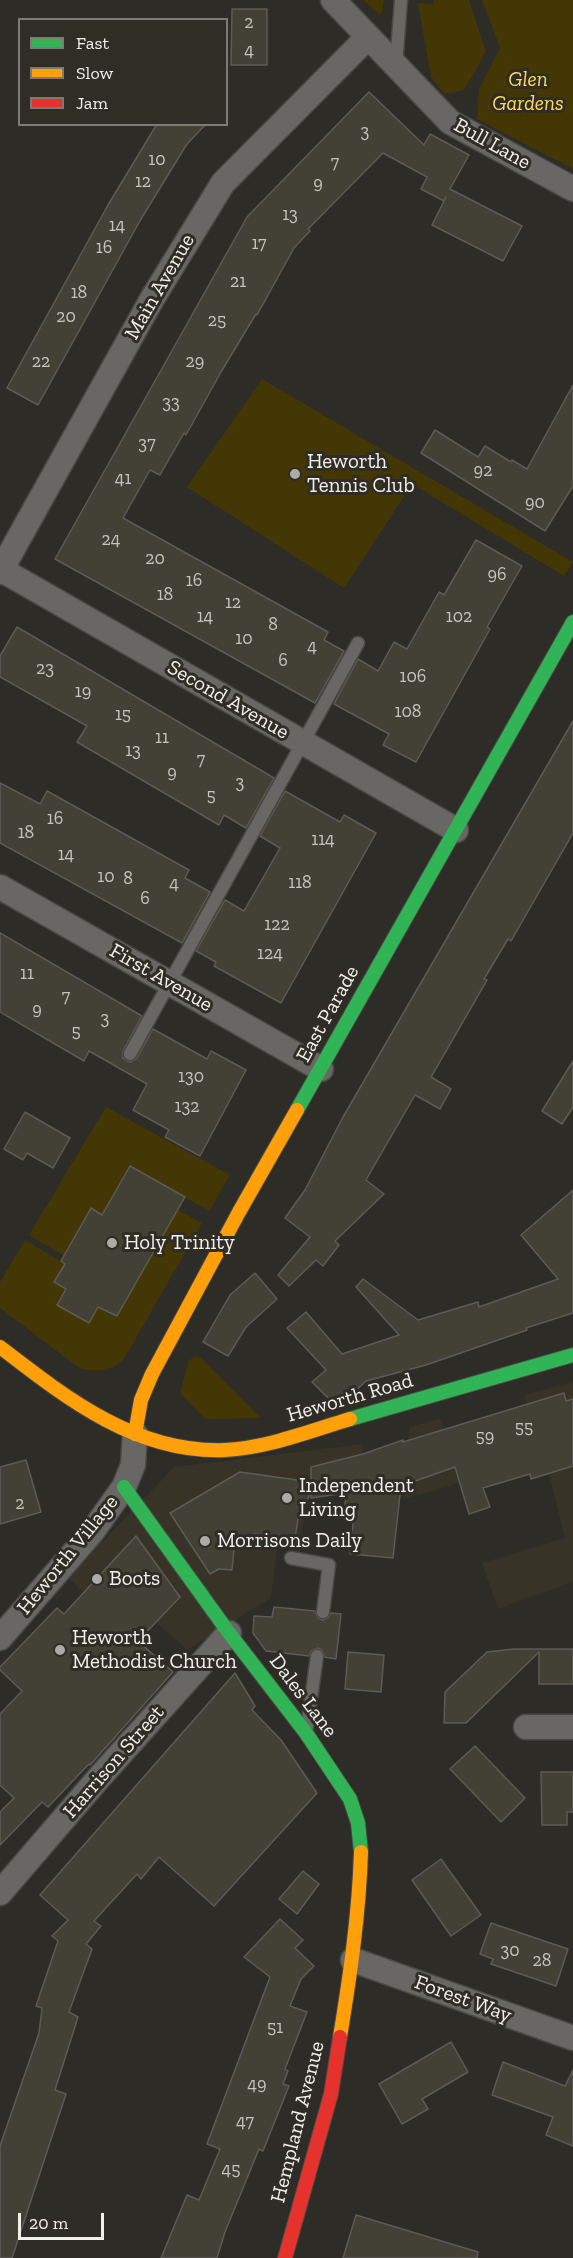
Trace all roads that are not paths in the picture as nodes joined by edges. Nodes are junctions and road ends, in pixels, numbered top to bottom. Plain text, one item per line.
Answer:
1 (333, 0) edge
2 (401, 0) edge
3 (368, 37) junction
4 (396, 67) junction
5 (573, 189) edge
6 (0, 571) edge
7 (573, 622) edge
8 (358, 643) dead end
9 (303, 743) junction
10 (456, 830) junction
11 (0, 887) edge
12 (170, 983) junction
13 (130, 1054) dead end
14 (321, 1069) junction
15 (0, 1347) edge
16 (573, 1355) edge
17 (135, 1434) junction
18 (124, 1487) junction
19 (291, 1558) dead end
20 (323, 1612) dead end
21 (229, 1633) junction
22 (0, 1638) edge
23 (317, 1656) dead end
24 (526, 1726) dead end
25 (573, 1727) edge
26 (306, 1733) junction
27 (0, 1893) edge
28 (353, 1960) junction
29 (573, 2038) edge
30 (285, 2258) edge

1 - 3 street, Bull Lane
2 - 4 lane
3 - 4 street, Bull Lane
3 - 6 street, Main Avenue
4 - 5 street, Bull Lane
6 - 9 street, Second Avenue
7 - 10 street, East Parade
8 - 9 lane
9 - 10 street, Second Avenue
9 - 12 lane
10 - 14 street, East Parade
11 - 12 street, First Avenue
12 - 13 lane
12 - 14 street, First Avenue
14 - 17 street, East Parade
15 - 17 street, Heworth Road
16 - 17 street, Heworth Road
17 - 18 street, Heworth Village
18 - 21 street, Dales Lane
18 - 22 street, Heworth Village
19 - 20 lane
21 - 26 street, Dales Lane
21 - 27 street, Harrison Street
23 - 26 lane
24 - 25 street
26 - 28 street, Dales Lane
28 - 29 street, Forest Way
28 - 30 street, Hempland Avenue

